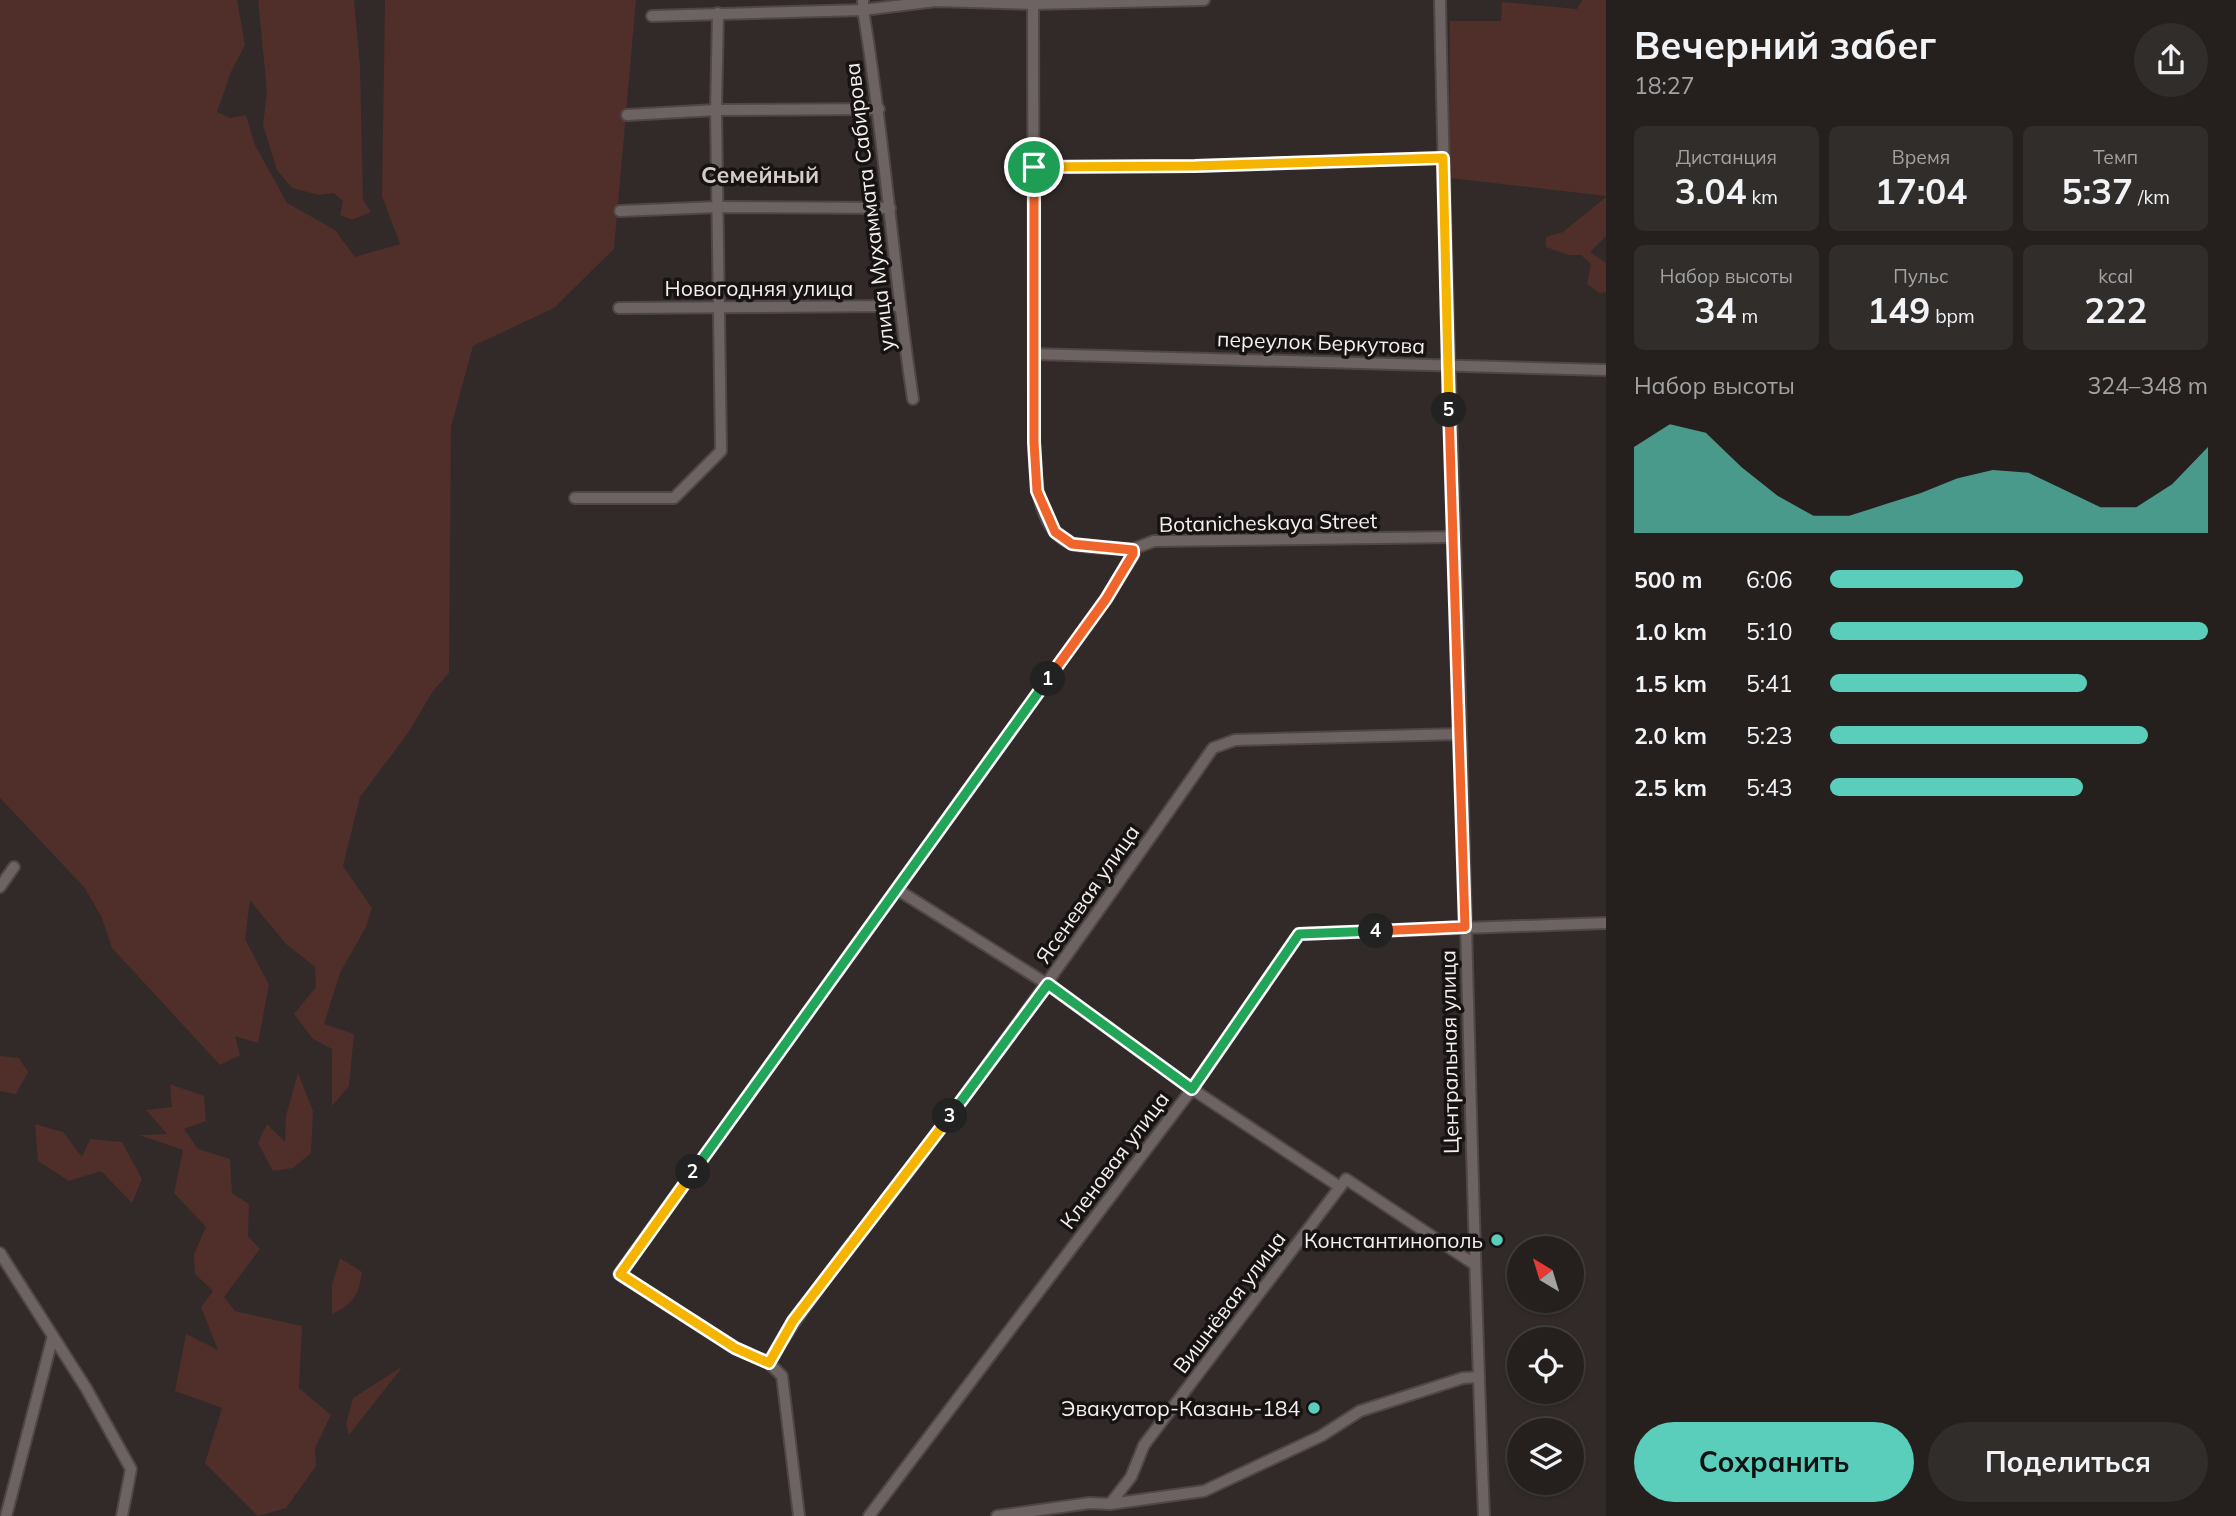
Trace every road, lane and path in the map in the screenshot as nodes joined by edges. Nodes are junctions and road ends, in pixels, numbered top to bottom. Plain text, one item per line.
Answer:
1 (1205, 0) edge
2 (1440, 0) edge
3 (1033, 2) edge
4 (863, 5) edge
5 (718, 13) junction
6 (652, 16) dead end
7 (879, 108) junction
8 (716, 110) junction
9 (627, 115) dead end
10 (1443, 158) junction
11 (1034, 167) junction
12 (718, 207) junction
13 (890, 208) junction
14 (620, 211) dead end
15 (719, 306) junction
16 (899, 306) junction
17 (619, 308) dead end
18 (1034, 354) junction
19 (1448, 365) junction
20 (1606, 370) edge
21 (913, 399) dead end
22 (575, 498) dead end
23 (1454, 537) junction
24 (1133, 550) junction
25 (1460, 734) junction
26 (14, 867) dead end
27 (0, 887) edge
28 (898, 890) junction
29 (1606, 923) edge
30 (1465, 927) junction
31 (1048, 984) junction
32 (1192, 1089) junction
33 (1340, 1187) junction
34 (0, 1253) edge
35 (1474, 1264) junction
36 (53, 1336) junction
37 (769, 1363) junction
38 (1479, 1377) junction
39 (1110, 1504) junction
40 (6, 1516) edge
41 (122, 1516) edge
42 (799, 1516) edge
43 (869, 1516) edge
44 (997, 1516) edge
45 (1484, 1516) edge

1 - 3 street
2 - 10 street, Центральная улица
3 - 4 street
3 - 11 street
4 - 5 street
4 - 7 street, улица Мухаммата Сабирова
5 - 6 street
5 - 8 street
7 - 8 street
7 - 13 street, улица Мухаммата Сабирова
8 - 9 street
8 - 12 street
10 - 11 street
10 - 19 street, Центральная улица
11 - 18 street
12 - 13 street
12 - 14 street
12 - 15 street
13 - 16 street, улица Мухаммата Сабирова
15 - 16 street, Новогодняя улица
15 - 17 street, Новогодняя улица
15 - 22 street
16 - 21 street, улица Мухаммата Сабирова
18 - 19 street, переулок Беркутова
18 - 24 street
19 - 20 street, переулок Беркутова
19 - 23 street, Центральная улица
23 - 24 street, Botanicheskaya Street
23 - 25 street, Центральная улица
24 - 28 street, Botanicheskaya Street
25 - 30 street, Центральная улица
25 - 31 street, Ясеневая улица
26 - 27 street
28 - 31 street
28 - 37 street, Botanicheskaya Street
29 - 30 street, Кленовая улица
30 - 32 street, Кленовая улица
30 - 35 street, Центральная улица
31 - 32 street
31 - 37 street, Ясеневая улица
32 - 33 street
32 - 43 street, Кленовая улица
33 - 35 street
33 - 39 street, Вишнёвая улица
34 - 36 street
35 - 38 street, Центральная улица
36 - 40 street
36 - 41 street
37 - 42 street
38 - 39 street
38 - 45 street, Центральная улица
39 - 44 street

